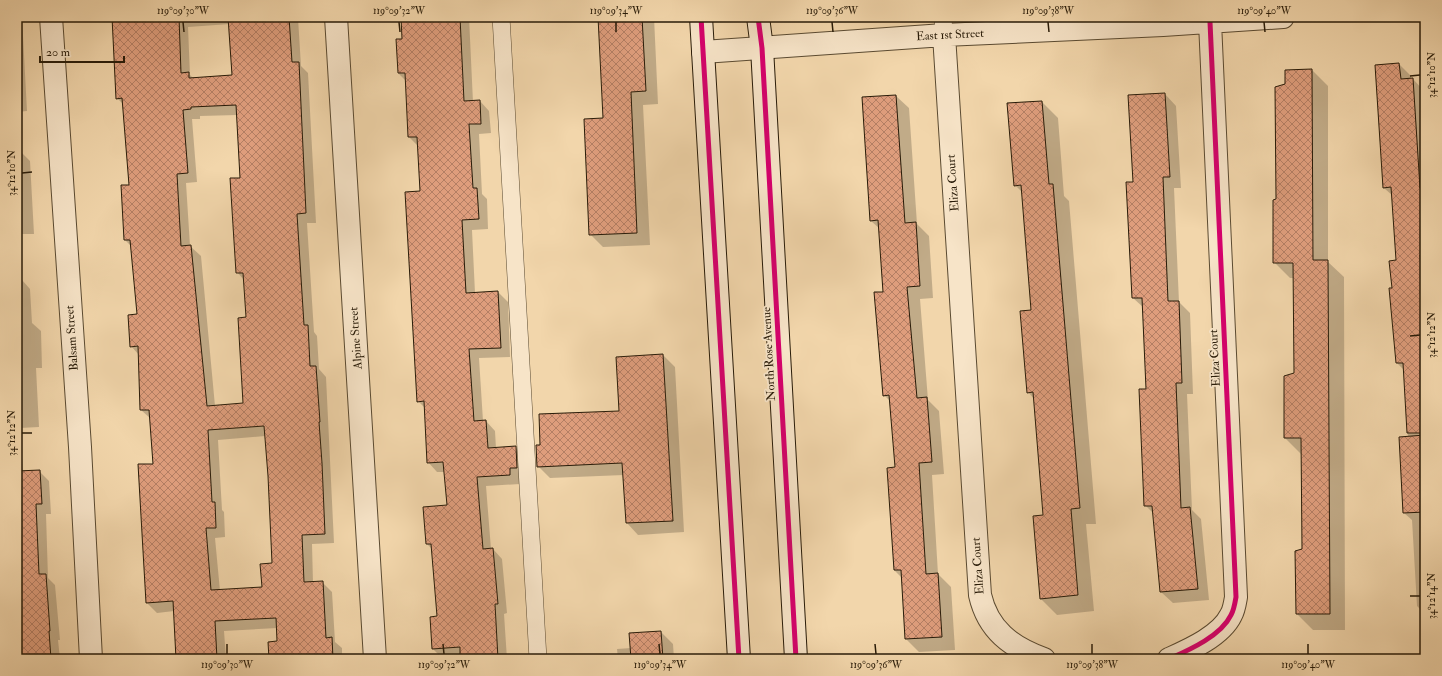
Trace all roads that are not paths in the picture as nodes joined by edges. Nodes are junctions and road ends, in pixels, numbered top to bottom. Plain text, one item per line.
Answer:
1 (51, 17) edge
2 (336, 17) edge
3 (501, 17) edge
4 (701, 17) edge
5 (758, 17) edge
6 (1283, 17) edge
7 (1163, 21) edge
8 (1210, 22) junction
9 (1020, 24) edge
10 (943, 26) edge
11 (762, 48) junction
12 (703, 52) junction
13 (91, 659) edge
14 (375, 659) edge
15 (538, 659) edge
16 (739, 659) edge
17 (796, 659) edge
18 (1044, 659) edge
19 (1169, 659) edge

1 - 13 street, Balsam Street
2 - 14 street, Alpine Street
3 - 15 lane
4 - 12 street
5 - 11 street, North Rose Avenue
6 - 8 street, East 1st Street
7 - 8 street, East 1st Street
7 - 9 street, East 1st Street
8 - 19 street, Eliza Court
9 - 10 street, East 1st Street
10 - 11 street, East 1st Street
10 - 18 street, Eliza Court
11 - 12 street, East 1st Street
11 - 17 street, North Rose Avenue
12 - 16 street

